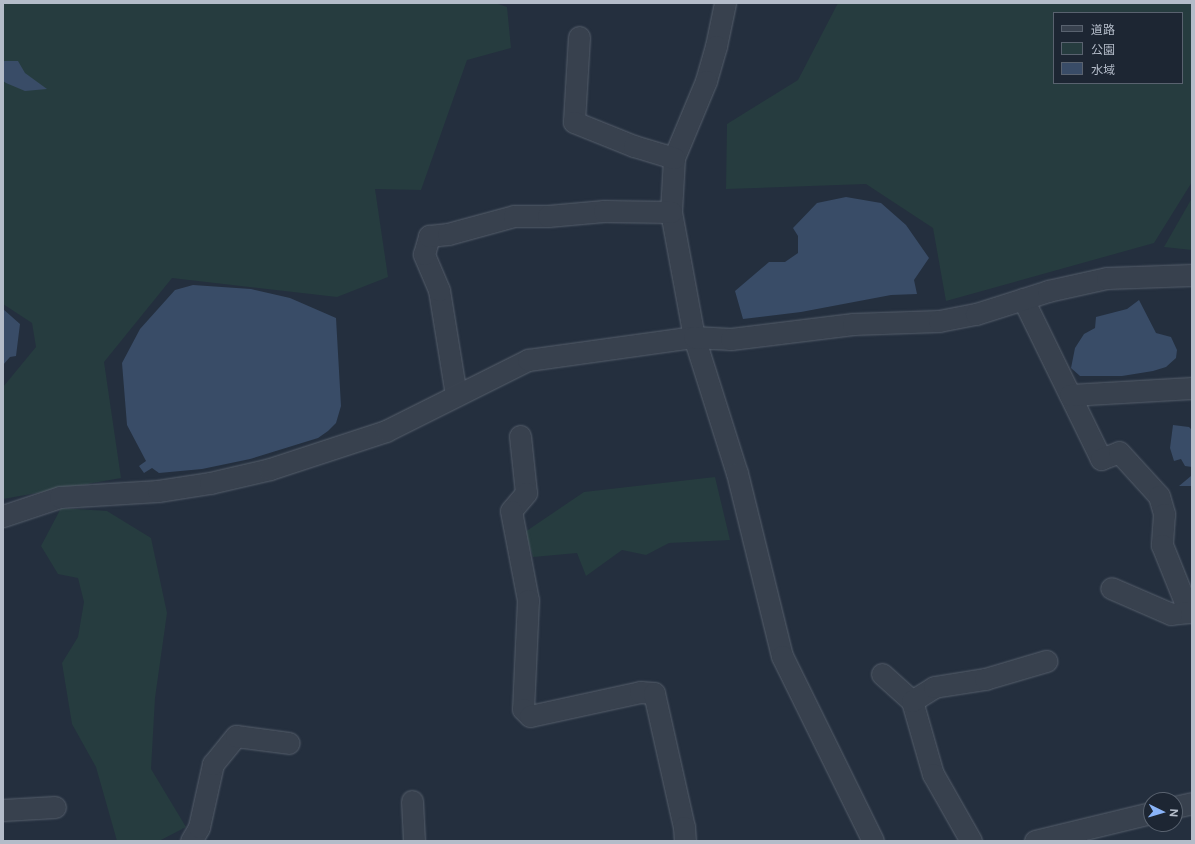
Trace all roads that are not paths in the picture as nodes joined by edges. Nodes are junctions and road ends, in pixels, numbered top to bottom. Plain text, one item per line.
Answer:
1 (725, 3) edge
2 (579, 37) dead end
3 (674, 158) junction
4 (671, 212) junction
5 (1192, 275) edge
6 (1023, 299) junction
7 (694, 337) junction
8 (1192, 388) edge
9 (456, 395) junction
10 (1070, 395) junction
11 (520, 436) dead end
12 (3, 516) edge
13 (1111, 588) dead end
14 (1046, 660) dead end
15 (882, 674) dead end
16 (912, 701) junction
17 (289, 743) dead end
18 (412, 801) dead end
19 (55, 807) dead end
20 (3, 810) edge
21 (1143, 815) edge
22 (191, 841) edge
23 (414, 841) edge
24 (685, 841) edge
25 (873, 841) edge
26 (971, 841) edge
27 (1035, 841) edge

1 - 3 street
2 - 3 street
3 - 4 street
4 - 7 street
4 - 9 street
5 - 6 street
6 - 7 street
6 - 10 street
7 - 9 street
7 - 25 street
8 - 10 street
9 - 12 street
10 - 13 street
11 - 24 street
14 - 16 street
15 - 16 street
16 - 26 street
17 - 22 street
18 - 23 street
19 - 20 street
21 - 27 street

